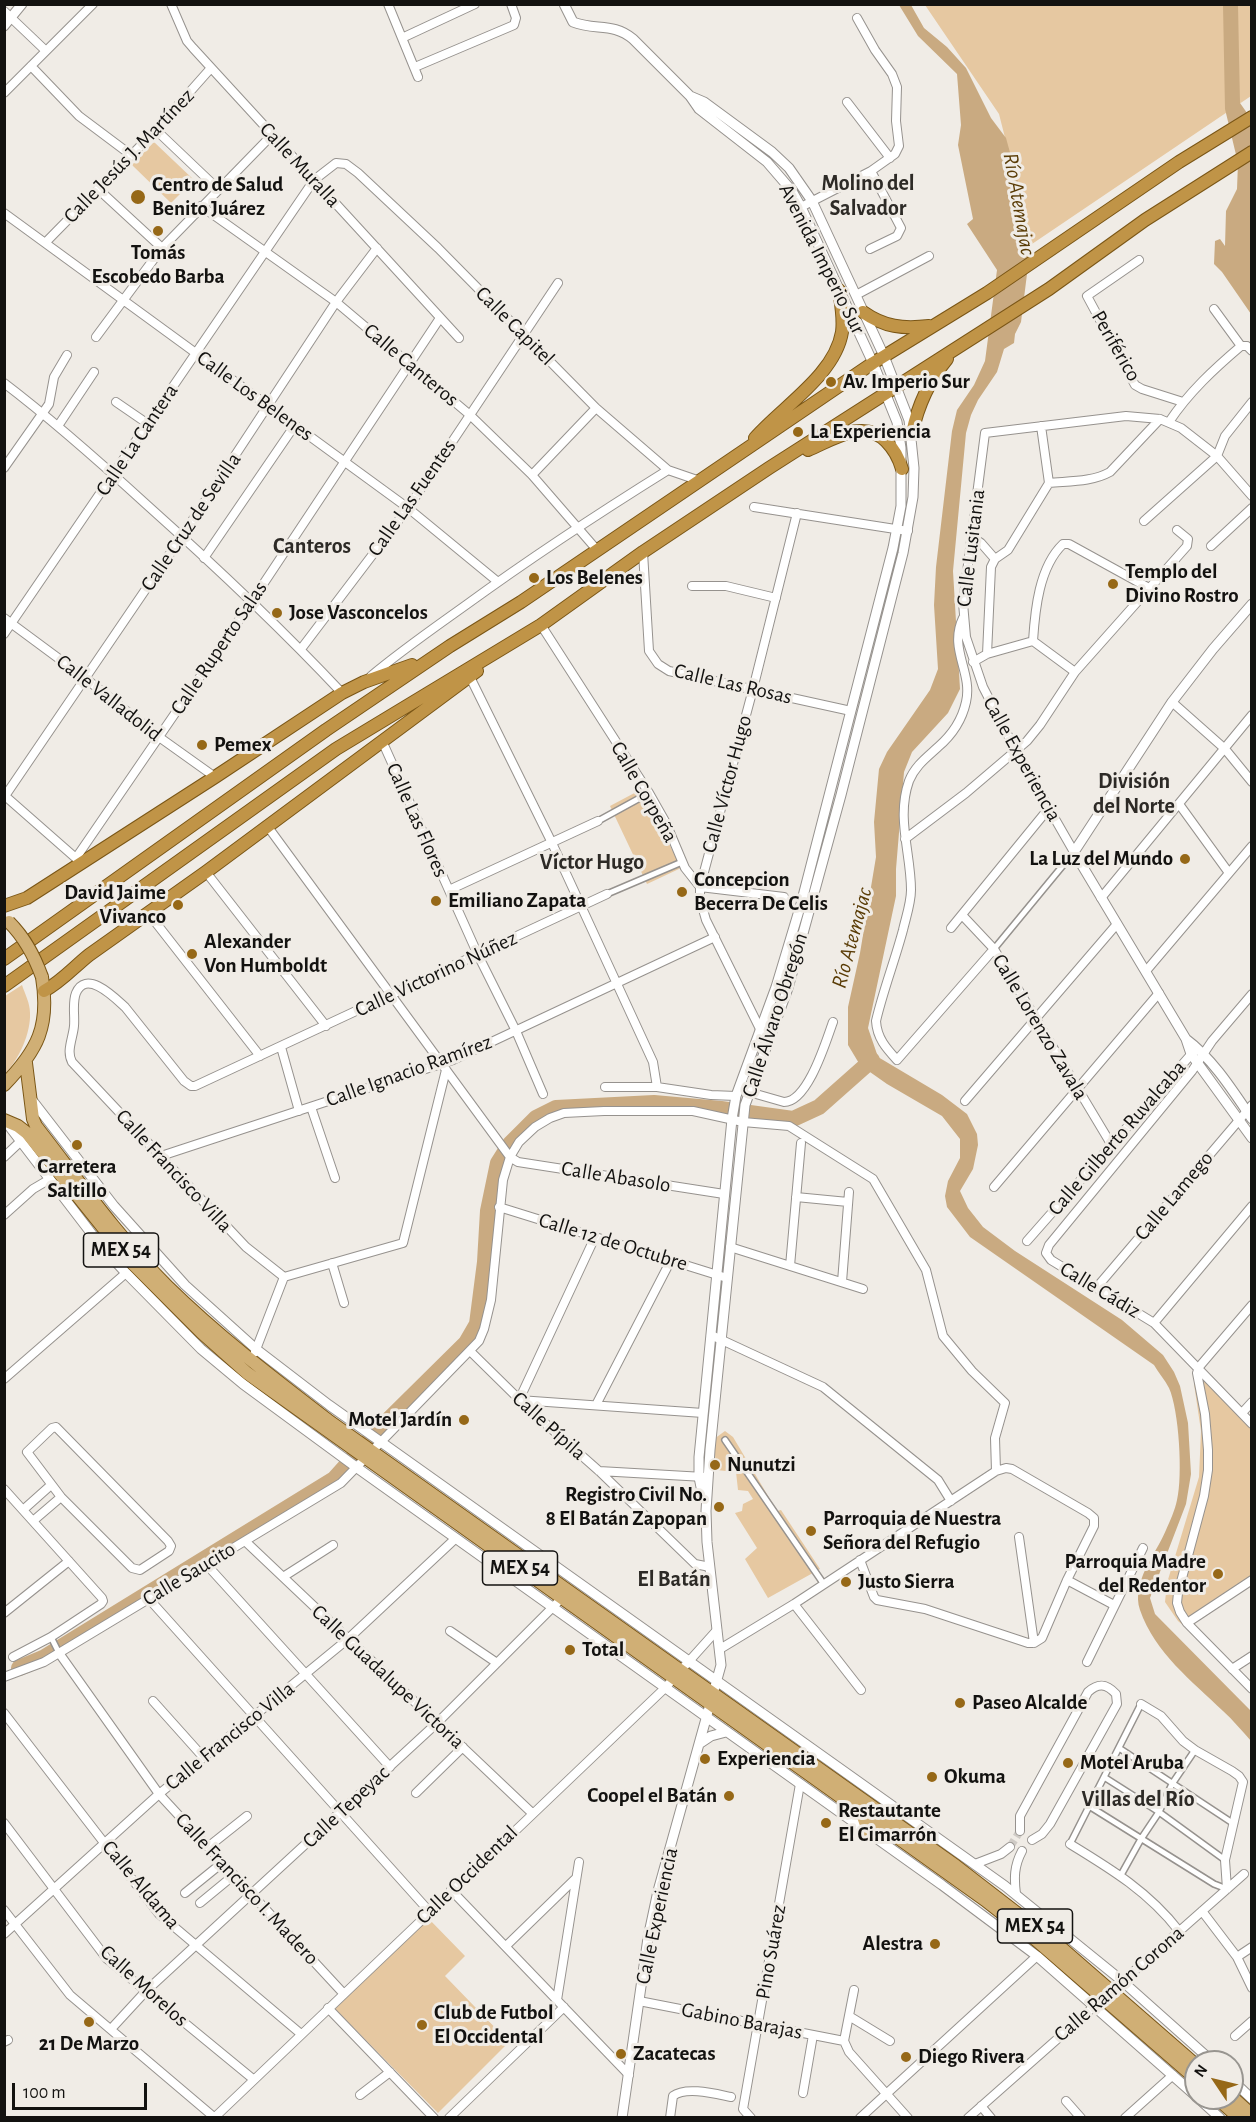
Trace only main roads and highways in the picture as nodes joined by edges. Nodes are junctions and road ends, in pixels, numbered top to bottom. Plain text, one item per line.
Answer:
1 (1251, 117) edge
2 (1251, 152) edge
3 (839, 290) road end
4 (863, 312) road end
5 (933, 326) junction
6 (958, 348) junction
7 (912, 433) road end
8 (744, 451) junction
9 (769, 468) junction
10 (902, 470) road end
11 (450, 646) junction
12 (508, 646) junction
13 (4, 906) edge
14 (7, 920) edge
15 (4, 959) edge
16 (4, 986) edge
17 (44, 991) junction
18 (26, 1062) junction
19 (4, 1085) edge
20 (5, 1120) edge
21 (247, 1373) junction
22 (373, 1450) junction
23 (714, 1693) junction
24 (860, 1810) junction
25 (869, 1833) road end
26 (1051, 1922) road end
27 (1057, 1944) junction
28 (1103, 1997) junction
29 (1184, 2056) edge
30 (1184, 2068) edge

1 - 5 highway
2 - 6 highway
3 - 8 highway
4 - 5 highway
5 - 8 highway
6 - 7 highway
6 - 9 highway
8 - 11 highway
9 - 10 highway
9 - 12 highway
11 - 13 highway
11 - 15 highway
12 - 16 highway
12 - 17 highway
14 - 17 main road, bridge
17 - 18 main road
18 - 19 main road
18 - 21 main road, MEX 54
20 - 21 main road, MEX 54
21 - 22 main road, MEX 54
21 - 22 main road, MEX 54
22 - 23 main road, MEX 54
23 - 24 main road, MEX 54
23 - 27 main road, MEX 54
24 - 25 main road
24 - 28 main road, MEX 54
26 - 27 main road
27 - 28 main road, MEX 54
28 - 29 main road, MEX 54
28 - 30 main road, MEX 54

